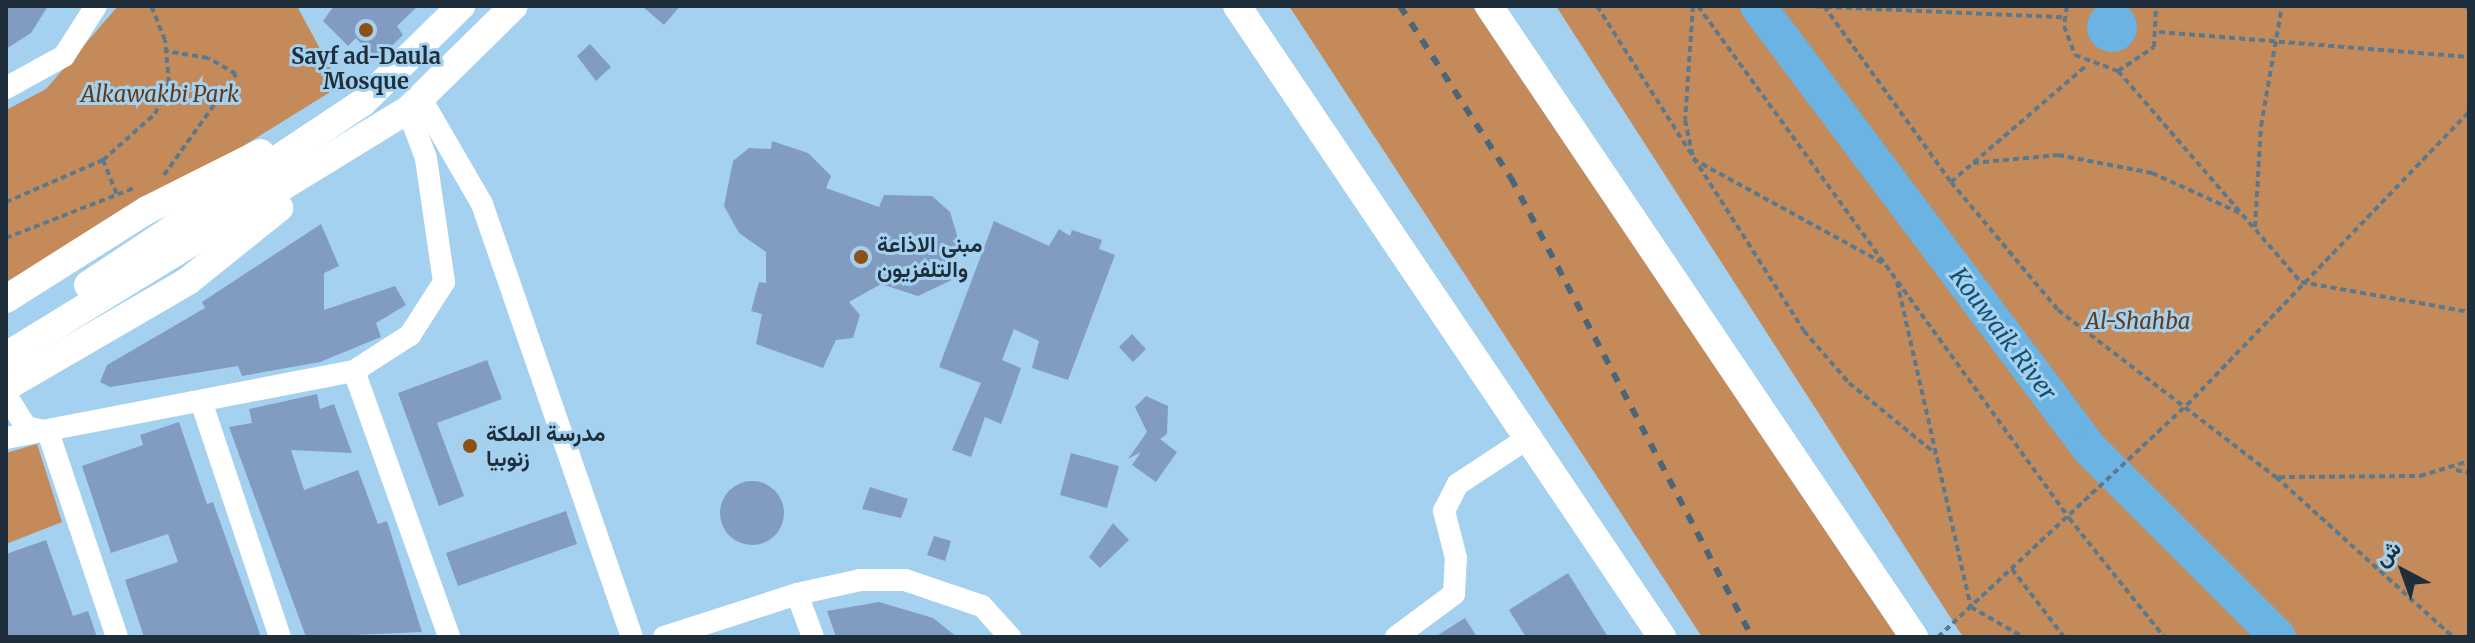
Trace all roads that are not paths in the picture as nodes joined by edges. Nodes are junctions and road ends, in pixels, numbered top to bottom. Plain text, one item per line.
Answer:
1 (96, 6) edge
2 (461, 6) edge
3 (514, 6) edge
4 (1237, 6) edge
5 (1489, 6) edge
6 (1509, 6) edge
7 (6, 88) edge
8 (362, 103) junction
9 (414, 103) junction
10 (366, 139) junction
11 (6, 299) edge
12 (6, 337) edge
13 (6, 356) edge
14 (354, 371) junction
15 (6, 387) edge
16 (6, 395) edge
17 (201, 401) junction
18 (48, 432) junction
19 (1531, 436) junction
20 (6, 438) edge
21 (797, 594) junction
22 (117, 637) edge
23 (280, 637) edge
24 (449, 637) edge
25 (632, 637) edge
26 (664, 637) edge
27 (813, 637) edge
28 (1010, 637) edge
29 (1396, 637) edge
30 (1662, 637) edge
31 (1914, 637) edge
32 (1929, 637) edge

1 - 7 street
2 - 8 main road
3 - 9 main road
4 - 19 main road
5 - 31 main road
6 - 32 main road
8 - 11 main road
8 - 12 main road
9 - 10 main road
9 - 14 street
9 - 25 street
10 - 13 main road
10 - 15 main road
14 - 17 street
14 - 24 street
16 - 18 street
17 - 18 street
17 - 23 street
18 - 20 street
18 - 22 street
19 - 29 street
19 - 30 main road
21 - 26 street
21 - 27 street
21 - 28 street

